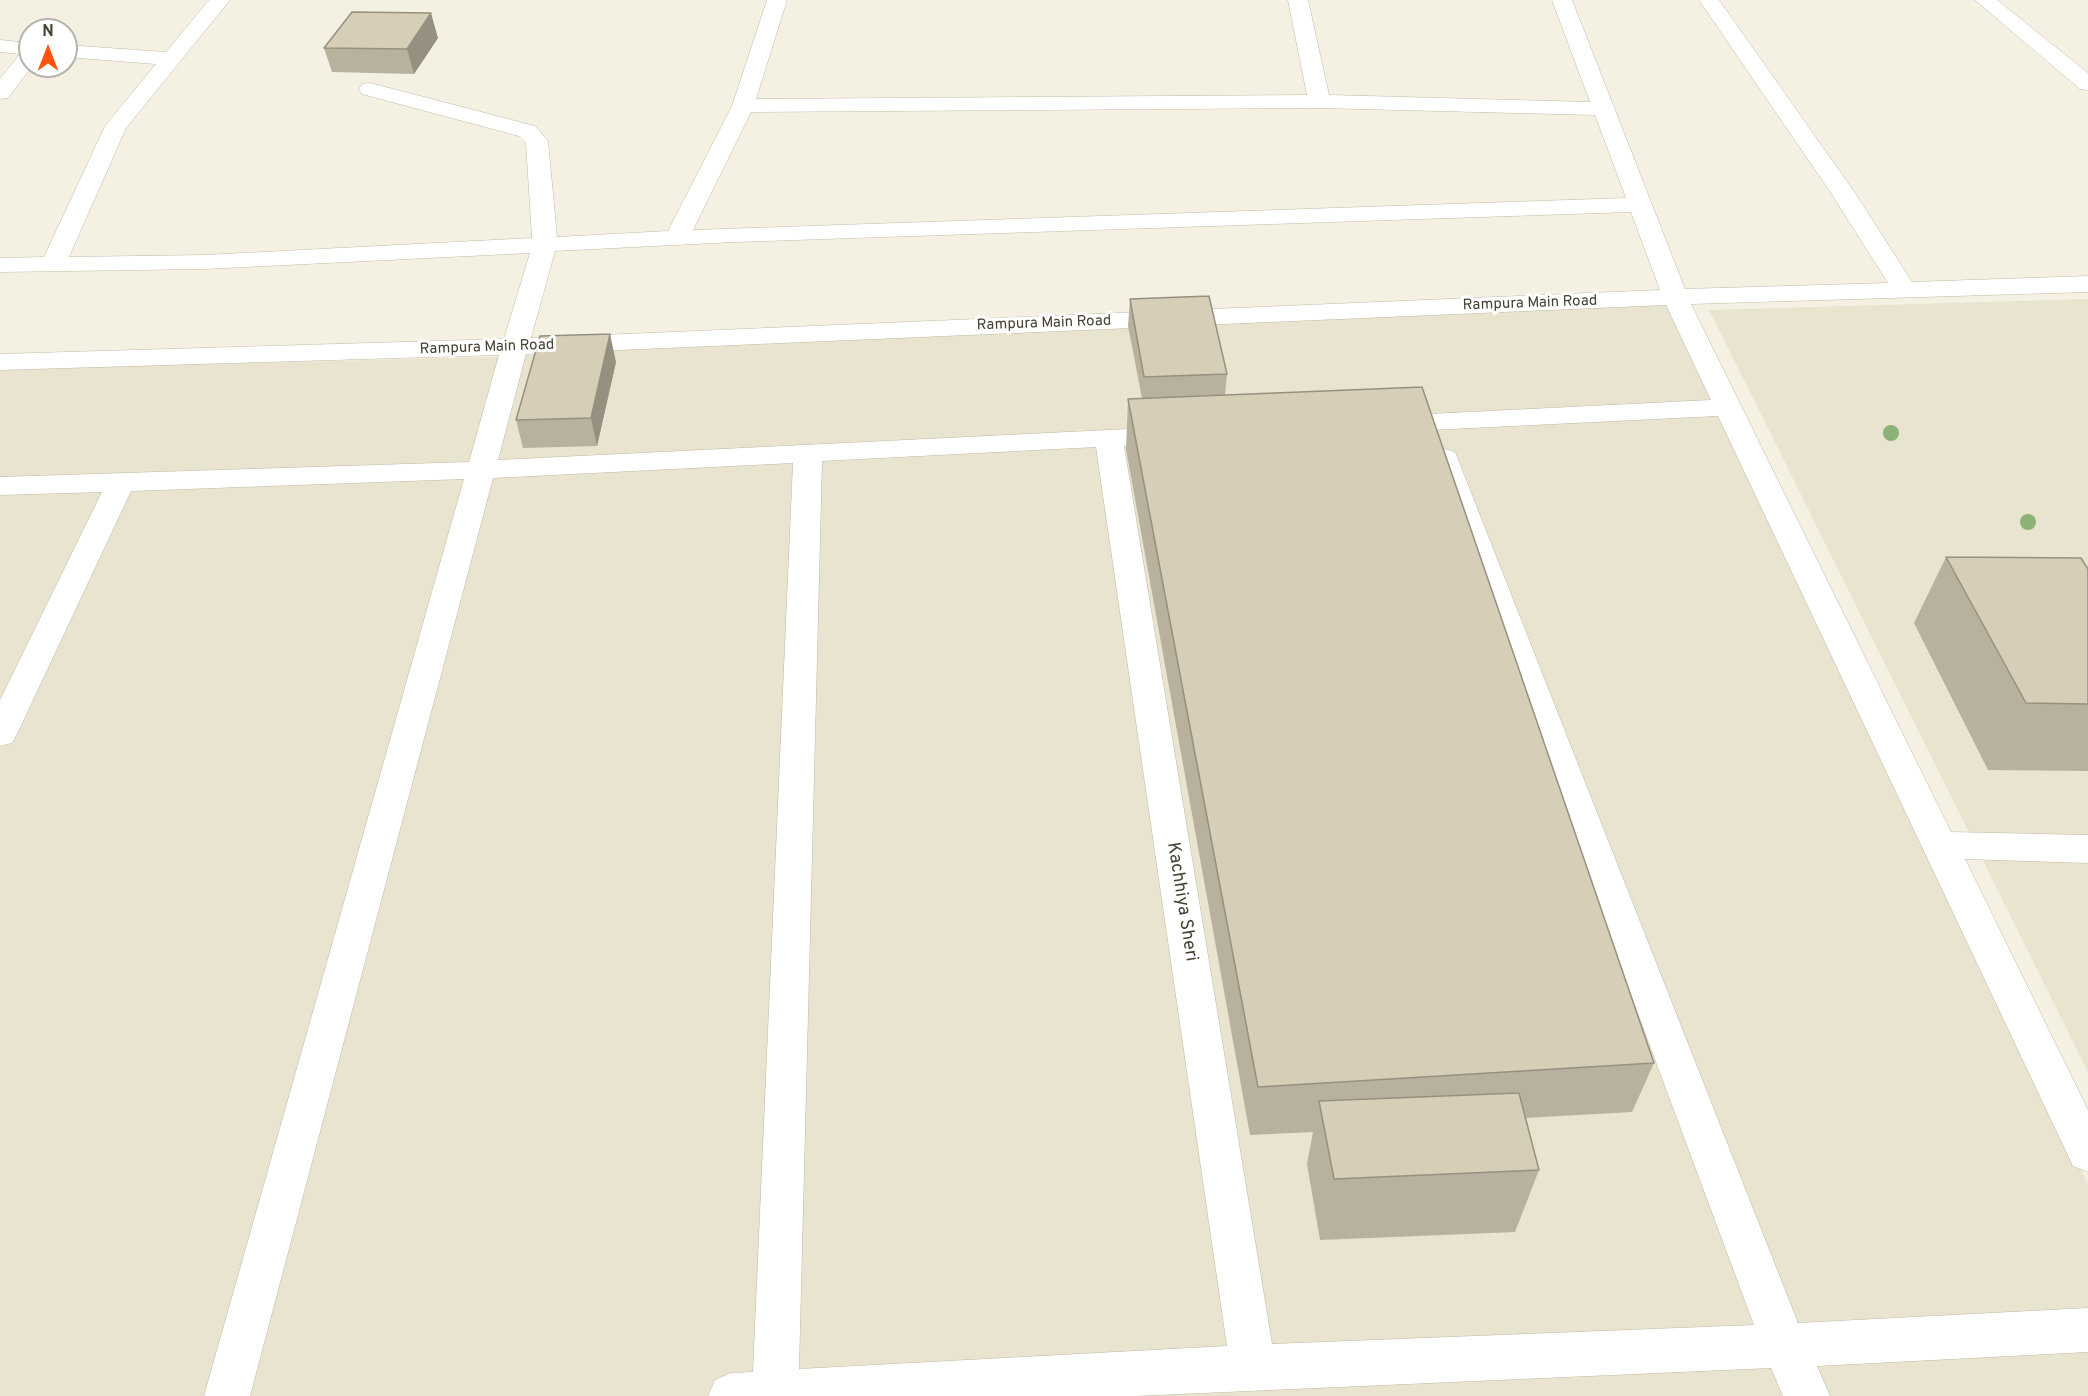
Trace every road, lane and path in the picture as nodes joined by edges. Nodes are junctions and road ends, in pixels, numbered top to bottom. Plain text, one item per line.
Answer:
1 (220, 0) edge
2 (777, 0) edge
3 (1298, 0) edge
4 (1562, 0) edge
5 (1709, 0) edge
6 (1985, 0) edge
7 (0, 46) edge
8 (18, 47) edge
9 (78, 52) edge
10 (171, 59) junction
11 (18, 70) edge
12 (2088, 84) edge
13 (370, 89) dead end
14 (0, 93) edge
15 (1318, 101) junction
16 (743, 106) junction
17 (1604, 110) junction
18 (1640, 206) junction
19 (677, 237) junction
20 (545, 245) junction
21 (53, 264) junction
22 (0, 265) edge
23 (2088, 284) edge
24 (1905, 290) junction
25 (1675, 297) junction
26 (515, 347) junction
27 (0, 363) edge
28 (1728, 407) junction
29 (1432, 422) junction
30 (1360, 426) edge
31 (1193, 434) edge
32 (1109, 438) junction
33 (808, 453) junction
34 (481, 470) junction
35 (121, 482) junction
36 (0, 486) edge
37 (0, 734) edge
38 (1940, 845) junction
39 (2088, 849) edge
40 (2072, 1088) edge
41 (2088, 1153) edge
42 (2088, 1330) edge
43 (1784, 1346) junction
44 (1253, 1367) junction
45 (776, 1394) junction
46 (227, 1396) edge
47 (731, 1396) edge
48 (1807, 1396) edge

1 - 10 street
2 - 16 street
3 - 15 street
4 - 17 street
5 - 24 street
6 - 12 street
7 - 8 street
9 - 10 street
10 - 21 street
11 - 14 street
13 - 20 street
15 - 16 street
15 - 17 street
16 - 19 street
17 - 18 street
18 - 19 street
18 - 25 street
19 - 20 street
20 - 21 street
20 - 26 street
21 - 22 street
23 - 24 street, Rampura Main Road
24 - 25 street, Rampura Main Road
25 - 26 street, Rampura Main Road
25 - 28 street
26 - 27 street, Rampura Main Road
26 - 34 street
28 - 29 street
28 - 38 street
29 - 30 street
29 - 43 street
31 - 32 street
32 - 33 street
32 - 44 street, Kachhiya Sheri
33 - 34 street
33 - 45 street
34 - 35 street
34 - 46 street
35 - 36 street
35 - 37 street
38 - 39 street
38 - 40 street
40 - 41 street
42 - 43 street
43 - 44 street
43 - 48 street
44 - 45 street
45 - 47 street

